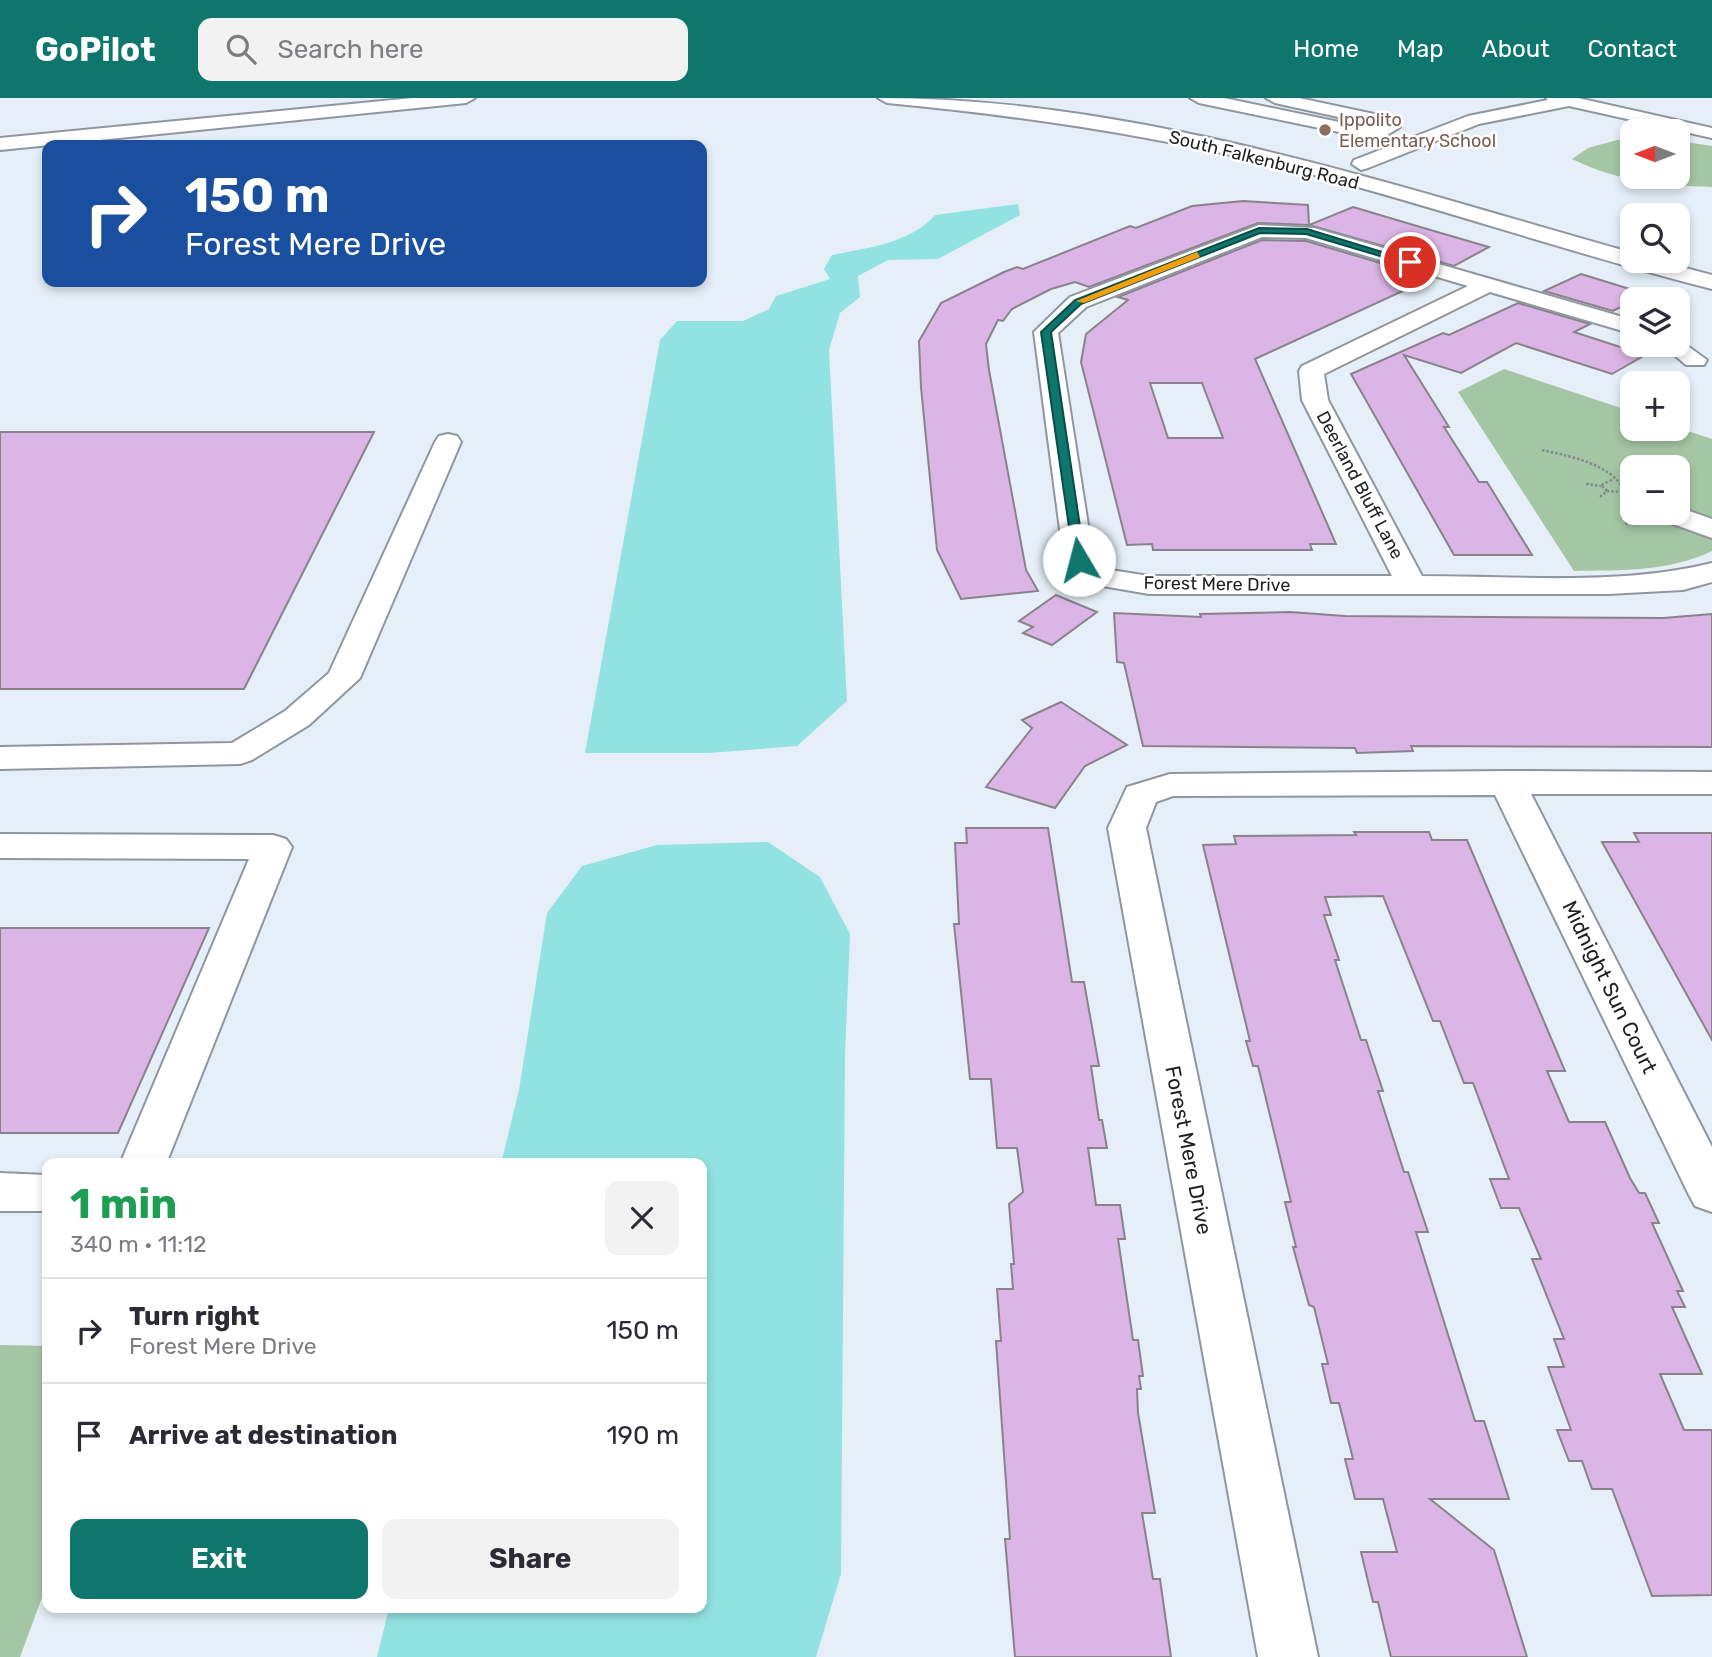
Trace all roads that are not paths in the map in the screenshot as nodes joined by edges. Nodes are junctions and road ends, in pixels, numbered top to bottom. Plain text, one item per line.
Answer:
1 (359, 98) edge
2 (466, 98) edge
3 (887, 98) edge
4 (969, 98) edge
5 (1199, 98) edge
6 (1275, 98) edge
7 (1566, 99) edge
8 (940, 102) junction
9 (1064, 104) junction
10 (1700, 115) dead end
11 (1651, 119) edge
12 (1690, 119) edge
13 (0, 126) edge
14 (1690, 128) edge
15 (1712, 133) edge
16 (0, 144) edge
17 (1352, 176) junction
18 (1620, 245) edge
19 (1620, 256) edge
20 (1690, 264) edge
21 (1712, 270) edge
22 (1680, 273) edge
23 (1712, 282) edge
24 (1488, 285) junction
25 (1620, 323) edge
26 (1690, 356) edge
27 (1695, 360) dead end
28 (448, 442) dead end
29 (1690, 524) edge
30 (1712, 528) edge
31 (1712, 572) edge
32 (1412, 585) junction
33 (0, 758) edge
34 (1507, 782) junction
35 (1712, 783) edge
36 (0, 846) edge
37 (145, 1158) edge
38 (0, 1192) edge
39 (42, 1193) edge
40 (1712, 1193) edge
41 (1288, 1657) edge

1 - 13 street
2 - 16 street
3 - 8 street, South Falkenburg Road
4 - 9 street, South Falkenburg Road
5 - 6 street
7 - 11 street
7 - 17 street
7 - 17 street
8 - 9 street
8 - 17 street, South Falkenburg Road
9 - 17 street, South Falkenburg Road
10 - 12 street
14 - 15 street
17 - 18 street, South Falkenburg Road
17 - 19 street, South Falkenburg Road
20 - 21 street
22 - 23 street, South Falkenburg Road
24 - 25 street, Forest Mere Drive
24 - 32 street, Deerland Bluff Lane
24 - 32 street, Forest Mere Drive
26 - 27 street
28 - 33 street
29 - 30 street
31 - 32 street, Forest Mere Drive
34 - 35 street, Forest Mere Drive
34 - 40 street, Midnight Sun Court
34 - 41 street, Forest Mere Drive
36 - 37 street
38 - 39 street

